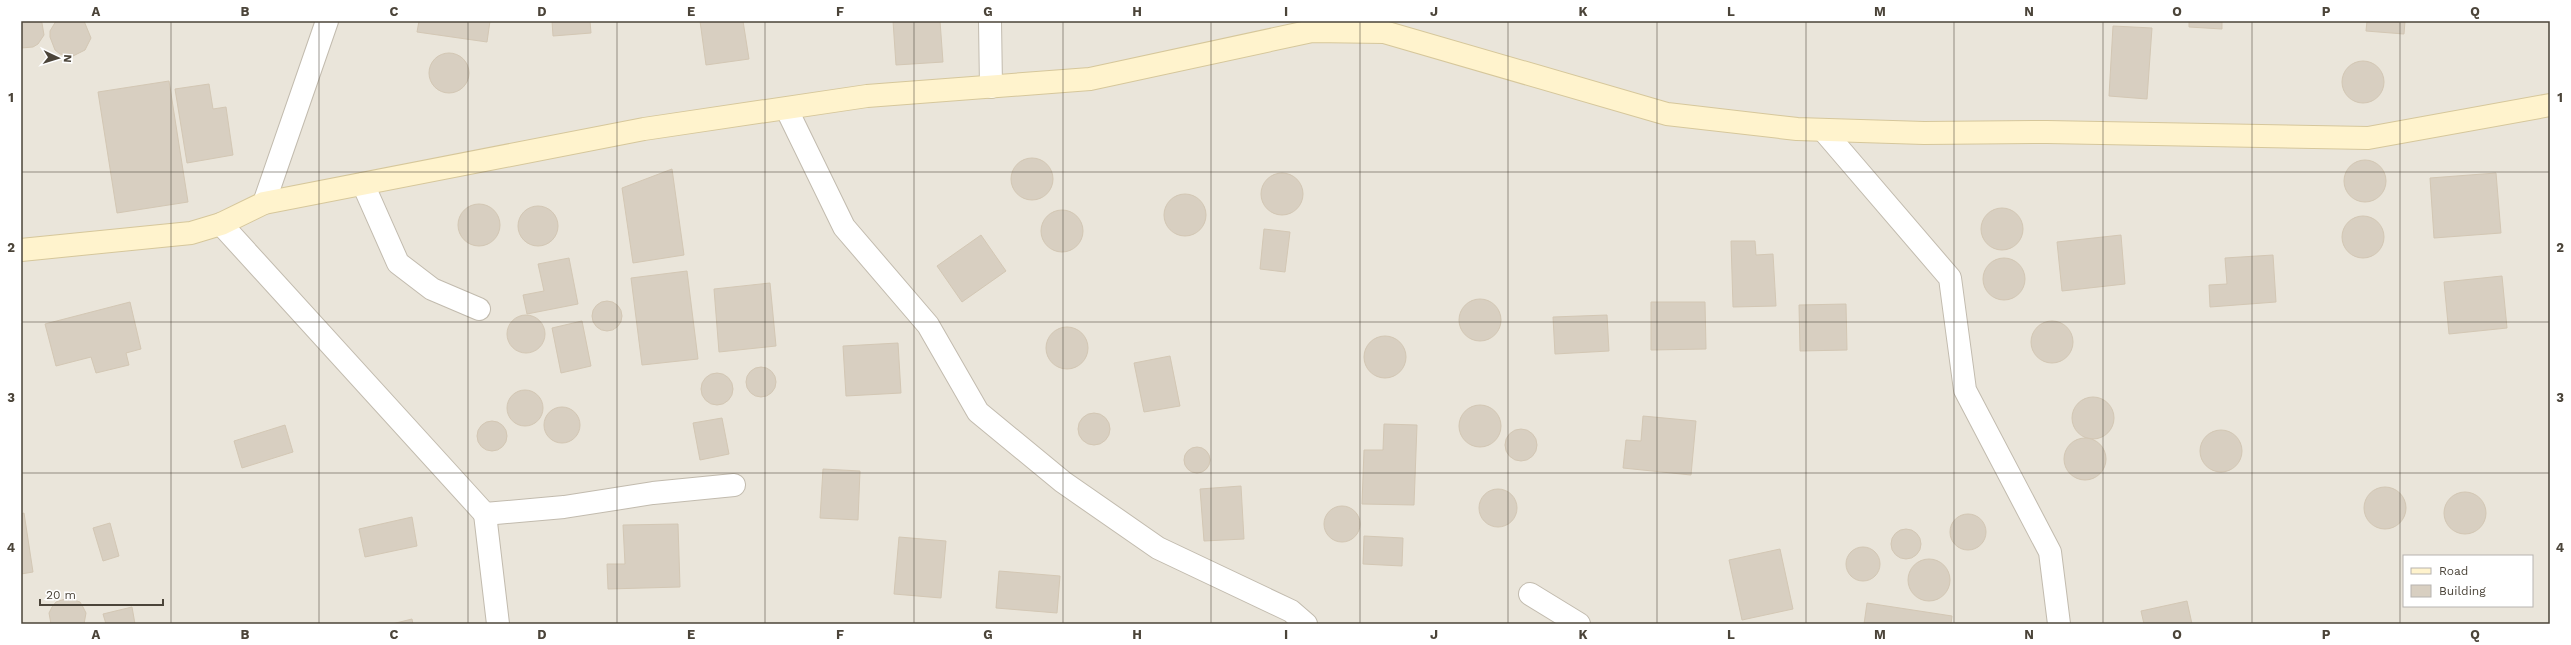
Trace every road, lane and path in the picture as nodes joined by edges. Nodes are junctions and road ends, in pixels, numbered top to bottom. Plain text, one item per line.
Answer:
1 (990, 21) edge
2 (321, 24) edge
3 (1293, 28) edge
4 (991, 87) junction
5 (2550, 105) edge
6 (787, 110) junction
7 (1823, 130) junction
8 (363, 184) junction
9 (264, 203) junction
10 (221, 224) junction
11 (21, 250) edge
12 (479, 309) dead end
13 (734, 485) dead end
14 (485, 514) junction
15 (1530, 594) dead end
16 (498, 624) edge
17 (1306, 624) edge
18 (1579, 624) edge
19 (2059, 624) edge

1 - 4 street
2 - 9 street
3 - 4 street
3 - 7 street
4 - 6 street
5 - 7 street
6 - 8 street
6 - 17 street
7 - 19 street
8 - 9 street
8 - 12 street
9 - 10 street
10 - 11 street
10 - 14 street
13 - 14 street
14 - 16 street
15 - 18 street

